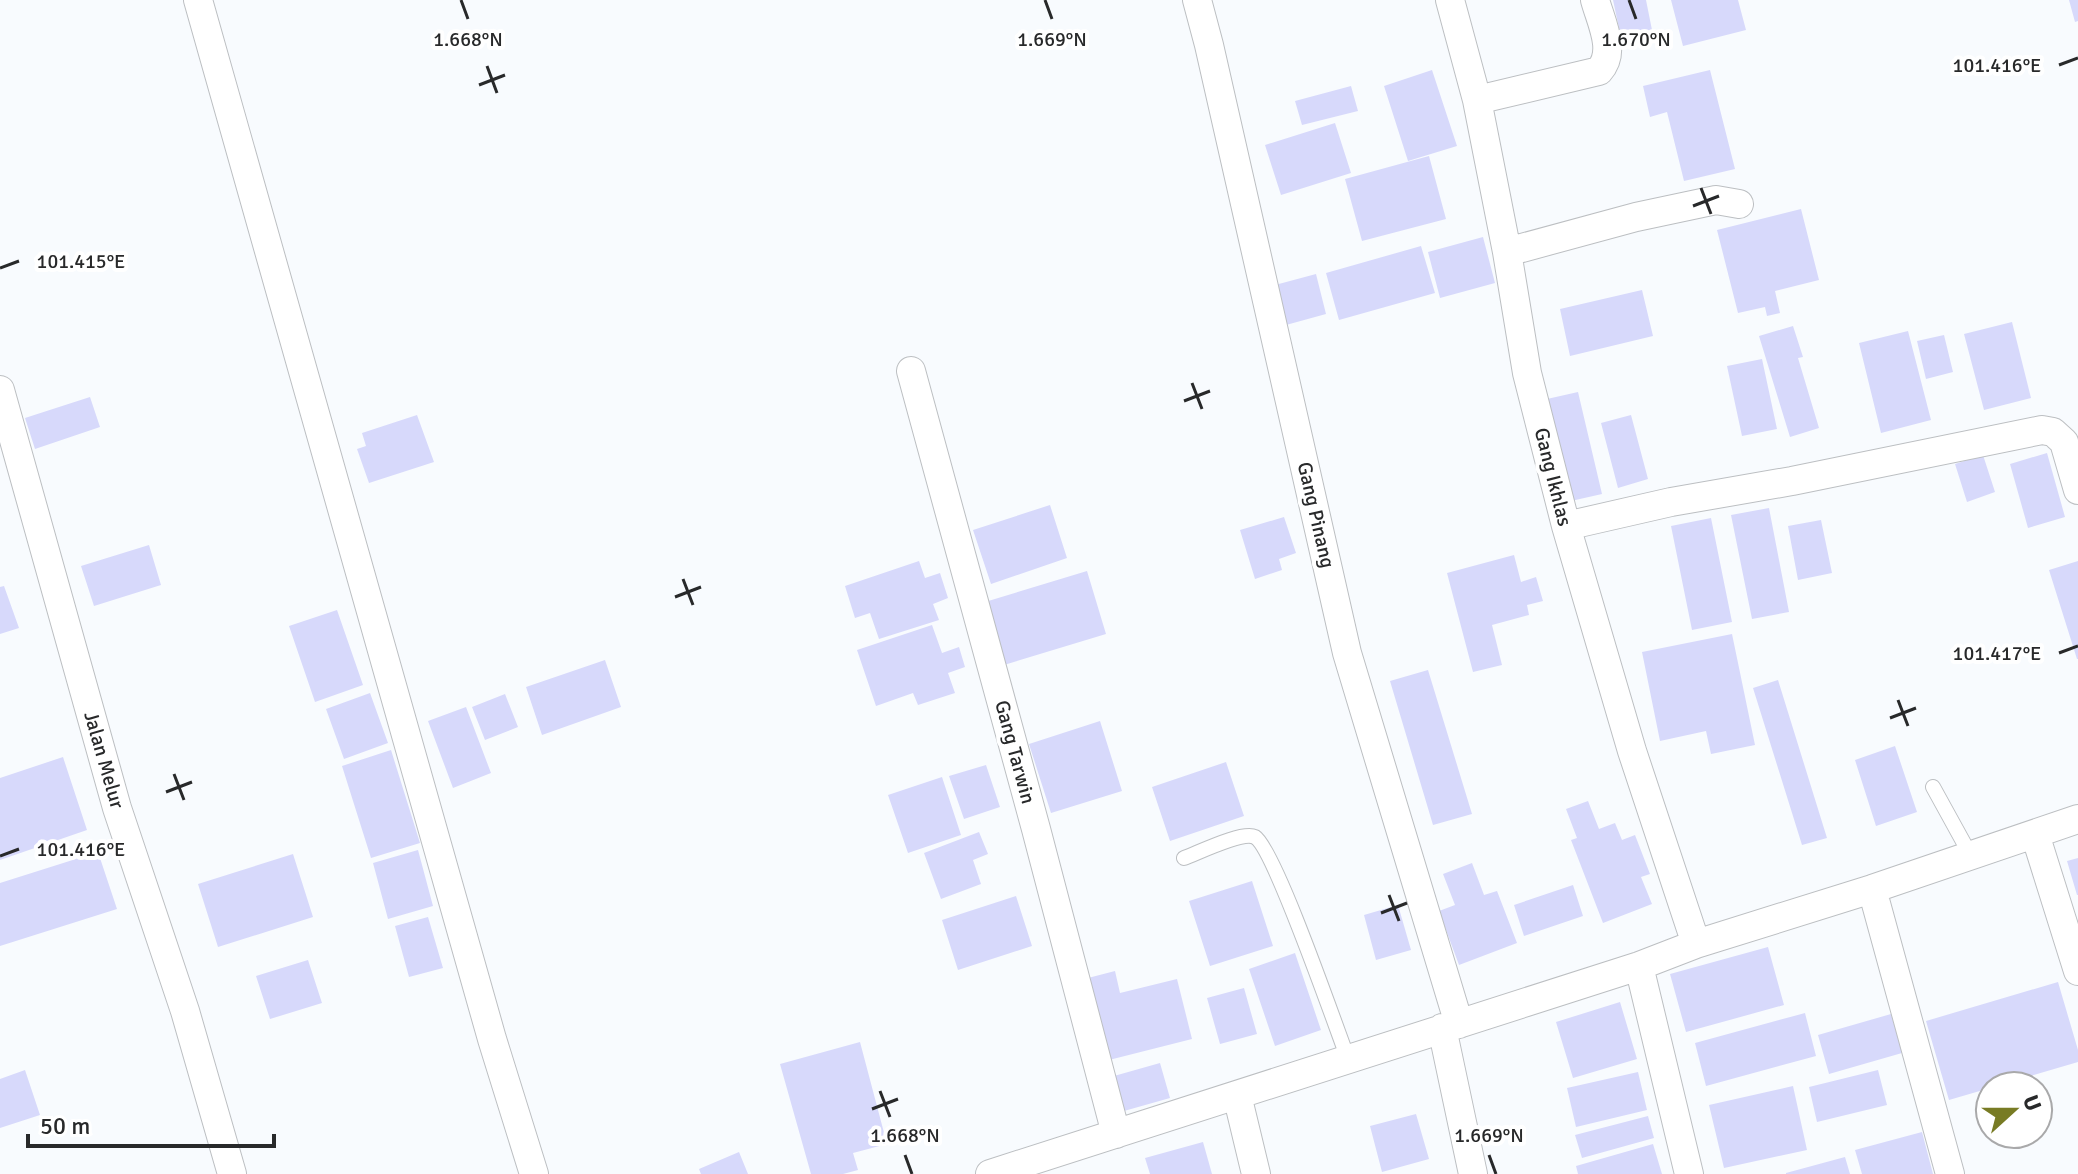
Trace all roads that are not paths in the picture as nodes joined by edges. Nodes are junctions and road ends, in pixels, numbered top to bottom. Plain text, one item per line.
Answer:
1 (198, 0) edge
2 (1197, 0) edge
3 (1450, 0) edge
4 (1595, 0) edge
5 (1477, 100) junction
6 (1739, 204) dead end
7 (1507, 252) junction
8 (911, 371) dead end
9 (0, 390) edge
10 (2078, 490) edge
11 (1566, 526) junction
12 (1933, 787) dead end
13 (2078, 819) edge
14 (2035, 834) junction
15 (1971, 856) junction
16 (1184, 858) dead end
17 (1872, 889) junction
18 (1696, 944) junction
19 (1639, 966) junction
20 (2078, 971) edge
21 (1451, 1026) junction
22 (1348, 1059) junction
23 (1237, 1095) junction
24 (1116, 1134) junction
25 (232, 1174) edge
26 (534, 1174) edge
27 (990, 1174) edge
28 (1256, 1174) edge
29 (1473, 1174) edge
30 (1689, 1174) edge
31 (1950, 1174) edge

1 - 26 street
2 - 21 street, Gang Pinang
3 - 5 street, Gang Ikhlas
4 - 5 street
5 - 7 street, Gang Ikhlas
6 - 7 street
7 - 11 street, Gang Ikhlas
8 - 24 street, Gang Tarwin
9 - 25 street, Jalan Melur
10 - 11 street
11 - 18 street, Gang Ikhlas
12 - 15 lane
13 - 14 street
14 - 15 street
14 - 20 street
15 - 17 street
16 - 22 lane
17 - 18 street
17 - 31 street
18 - 19 street
19 - 21 street
19 - 30 street
21 - 22 street
21 - 29 street, Gang Pinang
22 - 23 street
23 - 24 street
23 - 28 street
24 - 27 street

